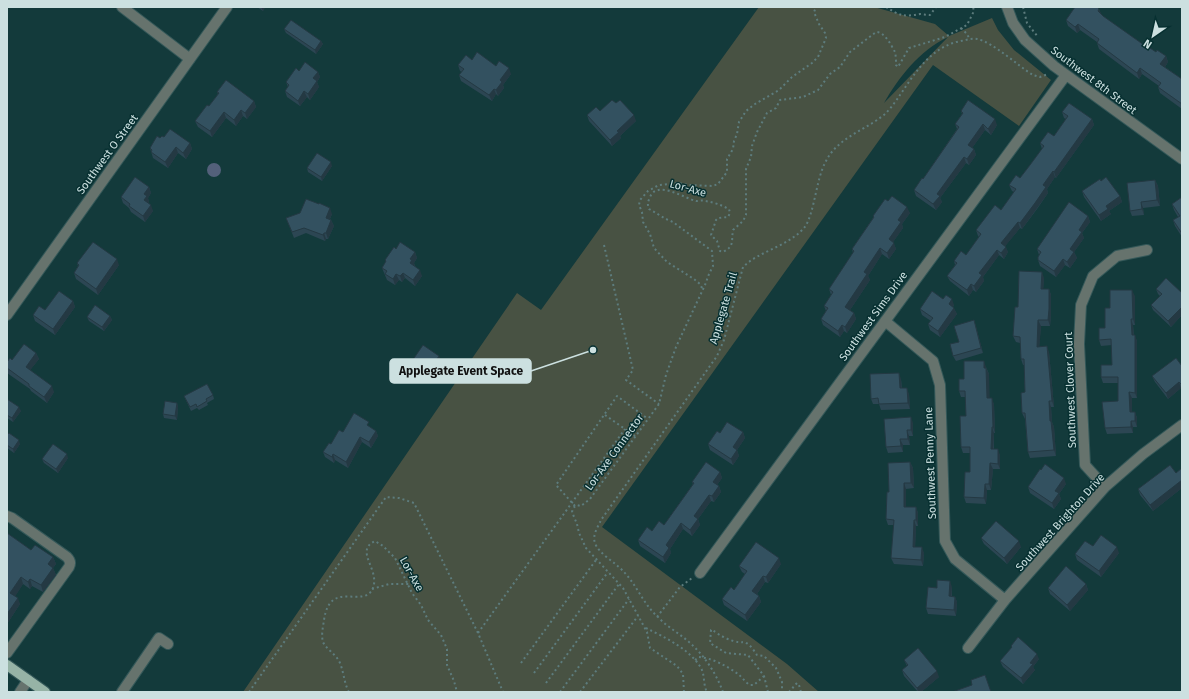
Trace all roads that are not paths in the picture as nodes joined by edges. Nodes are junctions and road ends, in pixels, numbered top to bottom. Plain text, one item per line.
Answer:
1 (122, 7) edge
2 (228, 7) edge
3 (1006, 7) edge
4 (190, 59) junction
5 (1066, 75) junction
6 (1182, 159) edge
7 (1147, 250) dead end
8 (7, 315) edge
9 (885, 321) junction
10 (1182, 425) edge
11 (1105, 486) junction
12 (7, 516) edge
13 (700, 573) road end
14 (1006, 600) junction
15 (168, 644) dead end
16 (968, 648) dead end
17 (7, 653) edge
18 (7, 665) edge
19 (28, 680) junction
20 (20, 692) edge
21 (45, 692) edge
22 (122, 692) edge

1 - 4 street
2 - 4 street, Southwest O Street
3 - 5 street, Southwest 8th Street
4 - 8 street, Southwest O Street
5 - 6 street, Southwest 8th Street
5 - 9 street, Southwest Sims Drive
7 - 11 street, Southwest Clover Court
9 - 13 street, Southwest Sims Drive
9 - 14 street, Southwest Penny Lane
10 - 11 street, Southwest Brighton Drive
11 - 14 street, Southwest Brighton Drive
12 - 17 street
14 - 16 street, Southwest Brighton Drive
15 - 22 street
18 - 19 main road
19 - 20 street
19 - 21 main road

